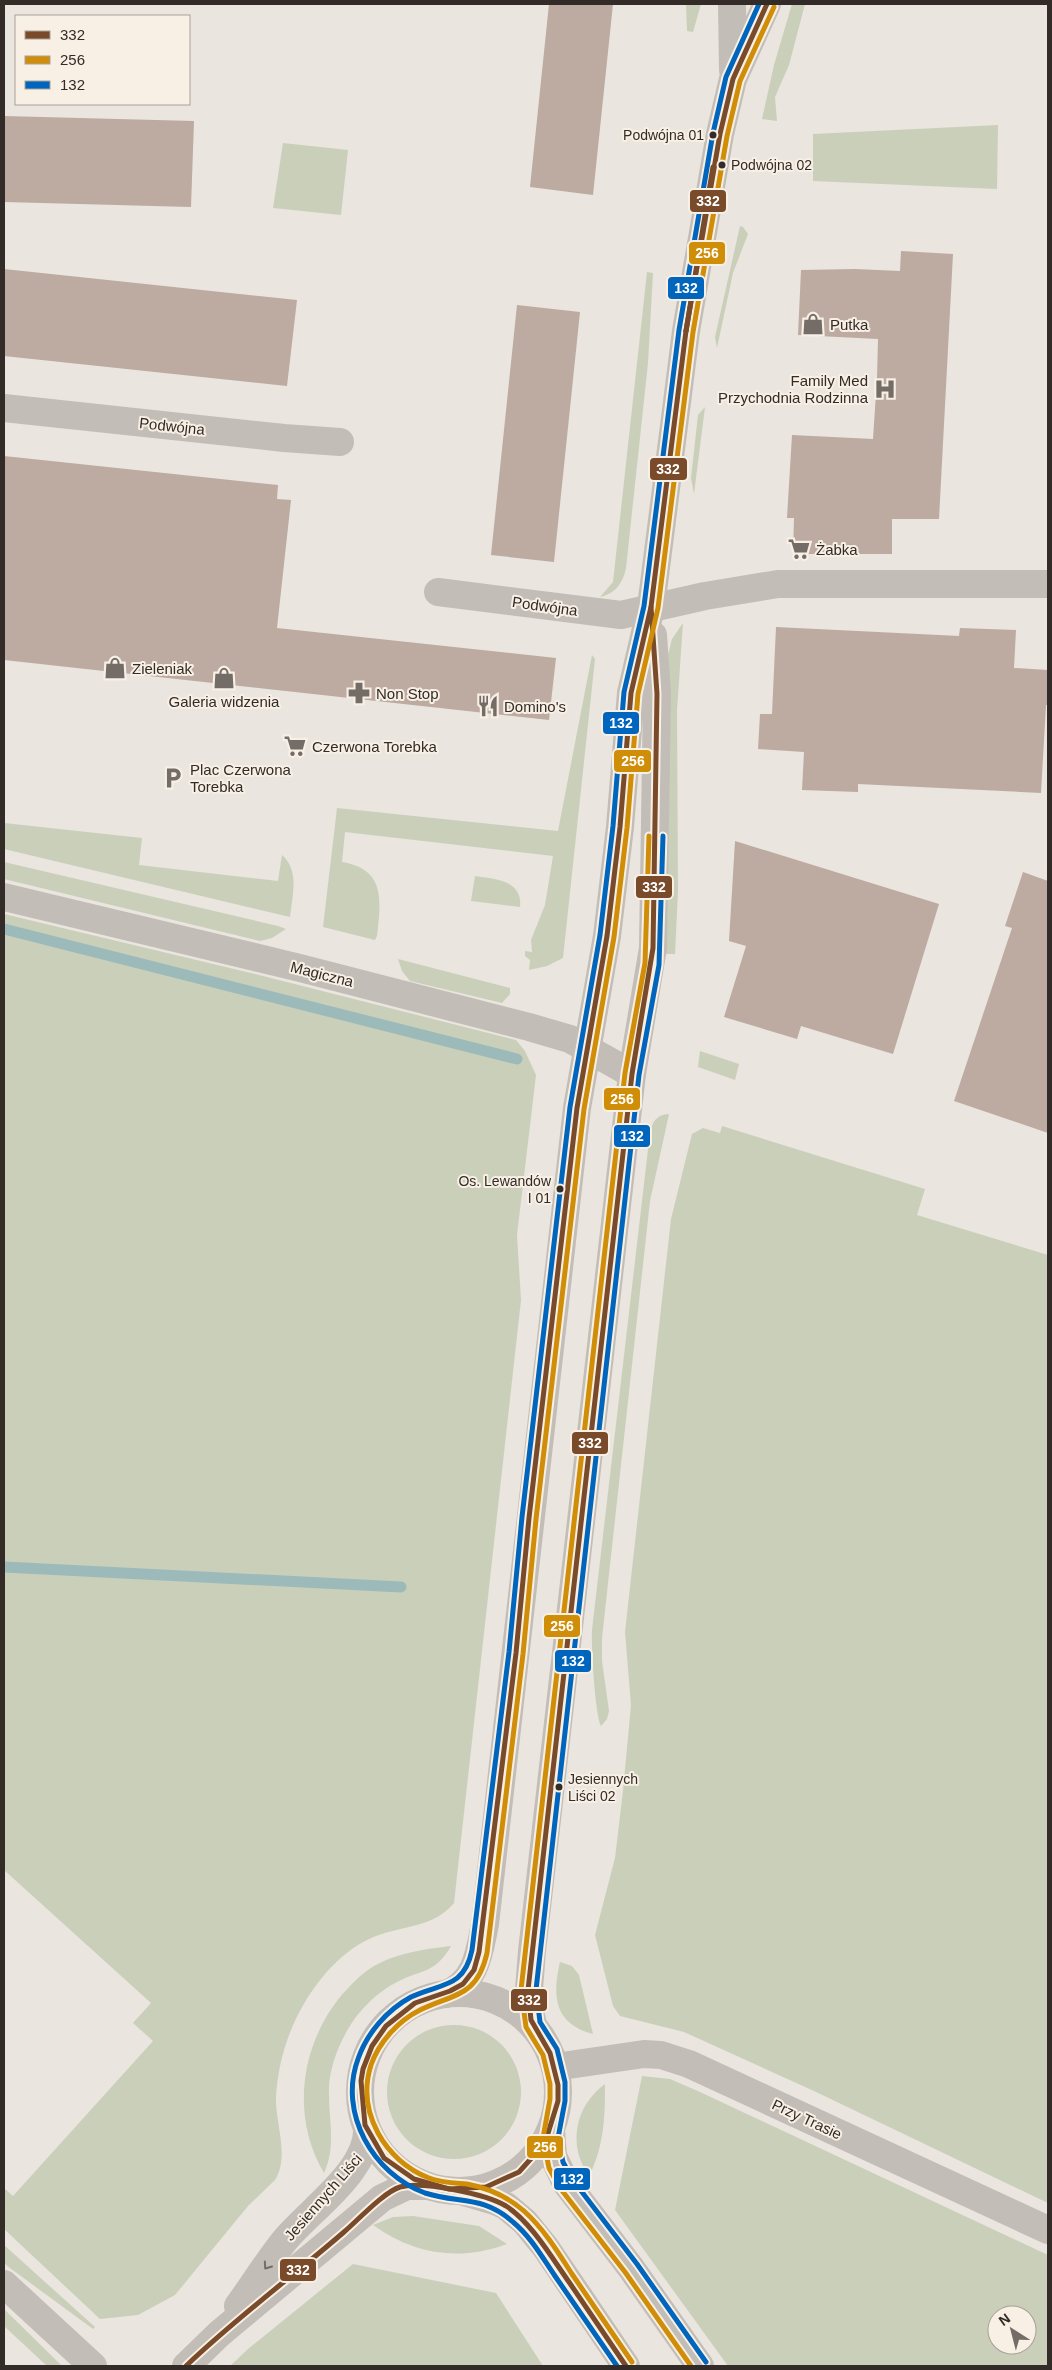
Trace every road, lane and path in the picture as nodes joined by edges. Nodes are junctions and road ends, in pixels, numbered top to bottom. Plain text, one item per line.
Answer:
1 (732, 4) edge
2 (767, 4) edge
3 (733, 79) junction
4 (4, 408) edge
5 (340, 442) dead end
6 (1048, 584) edge
7 (438, 592) dead end
8 (651, 607) junction
9 (4, 897) edge
10 (587, 1049) junction
11 (632, 1074) junction
12 (446, 1994) junction
13 (533, 2025) junction
14 (555, 2068) junction
15 (551, 2130) junction
16 (368, 2131) junction
17 (427, 2186) junction
18 (460, 2191) junction
19 (1048, 2230) edge
20 (4, 2284) edge
21 (219, 2334) junction
22 (93, 2366) edge
23 (186, 2366) edge
24 (626, 2366) edge
25 (700, 2366) edge

1 - 3 street
2 - 3 street
3 - 8 street
4 - 5 street, Podwójna
6 - 8 street, Podwójna
7 - 8 street, Podwójna
8 - 10 street
8 - 11 street
9 - 10 street, Magiczna
10 - 11 street, Magiczna
10 - 12 street
11 - 13 street
12 - 13 street
12 - 16 street
13 - 14 street
14 - 15 street
14 - 19 street, Przy Trasie
15 - 18 street
15 - 25 street
16 - 17 street
16 -> 21 street, Jesiennych Liści
17 - 18 street
17 - 21 street, Jesiennych Liści
18 - 24 street
20 - 22 street
21 - 23 street, Jesiennych Liści

